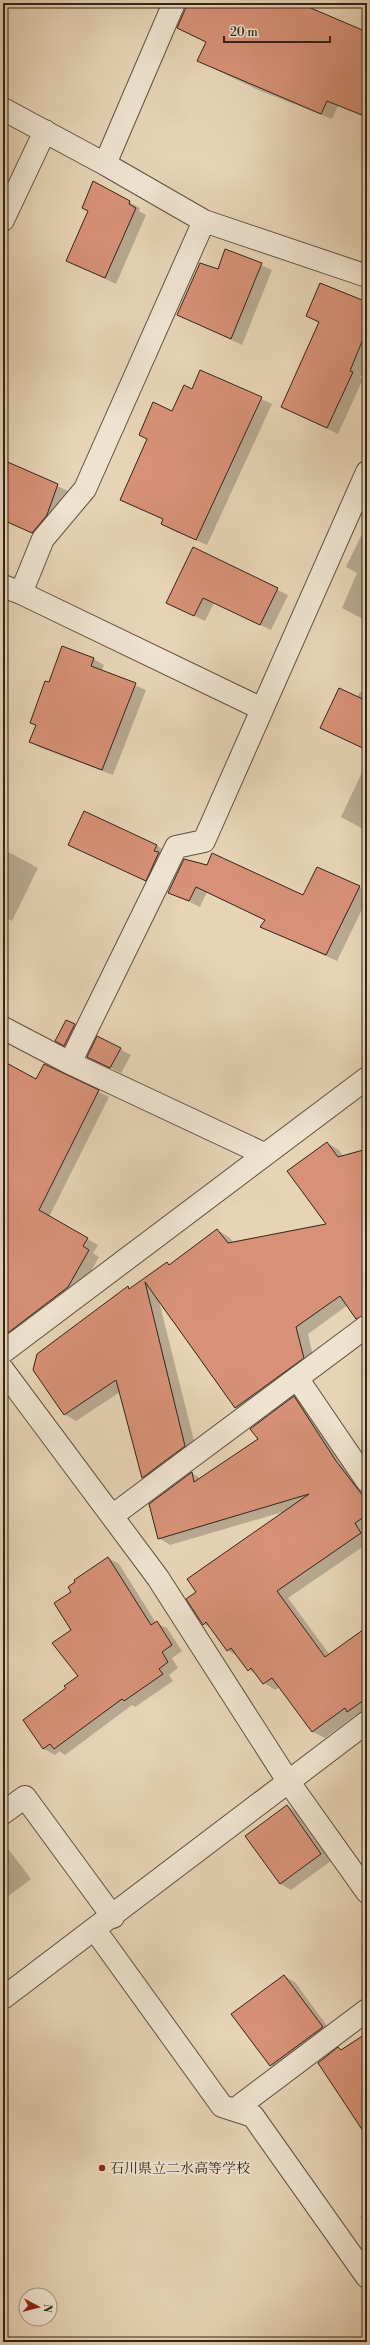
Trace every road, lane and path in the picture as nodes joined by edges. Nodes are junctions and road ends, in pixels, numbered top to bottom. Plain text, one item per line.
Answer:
1 (174, 3) edge
2 (3, 109) edge
3 (45, 131) junction
4 (105, 164) junction
5 (3, 220) edge
6 (204, 221) junction
7 (367, 276) edge
8 (367, 472) edge
9 (12, 589) edge
10 (262, 709) junction
11 (3, 1028) edge
12 (70, 1063) junction
13 (367, 1078) edge
14 (264, 1154) junction
15 (367, 1326) edge
16 (3, 1352) edge
17 (3, 1370) edge
18 (297, 1378) junction
19 (367, 1481) edge
20 (112, 1516) junction
21 (367, 1722) edge
22 (288, 1781) junction
23 (3, 1813) edge
24 (367, 1892) edge
25 (113, 1917) junction
26 (96, 1930) junction
27 (3, 1998) edge
28 (367, 2010) edge
29 (234, 2110) junction
30 (367, 2277) edge

1 - 4 street
2 - 3 street
3 - 4 street
3 - 5 street
4 - 6 street
6 - 7 street
6 - 9 street
8 - 10 street
9 - 10 street
10 - 12 street
11 - 12 street
12 - 14 street
13 - 14 street
14 - 16 street
15 - 18 street
17 - 20 street
18 - 19 street
18 - 20 street
20 - 22 street
21 - 22 street
22 - 24 street
22 - 25 street
23 - 25 street
25 - 26 street
26 - 27 street
26 - 29 street
28 - 29 street
29 - 30 street

